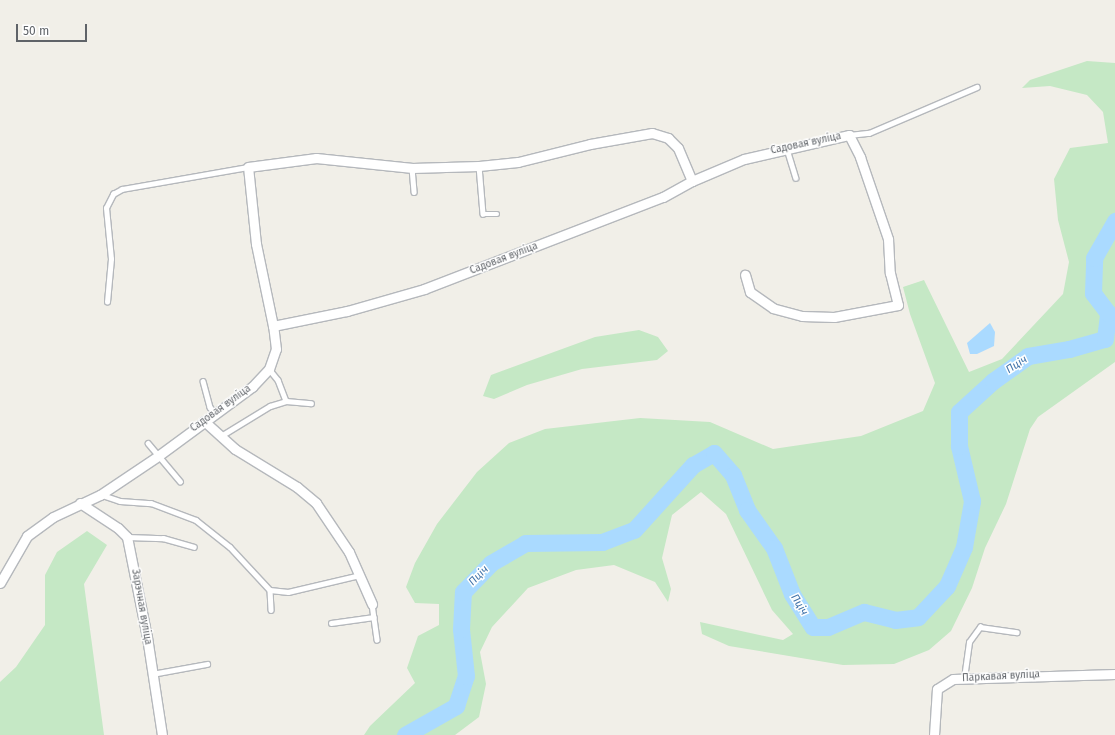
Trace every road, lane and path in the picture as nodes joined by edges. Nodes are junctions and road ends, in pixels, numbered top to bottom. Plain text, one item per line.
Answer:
1 (977, 87) dead end
2 (849, 135) junction
3 (786, 148) junction
4 (479, 166) junction
5 (248, 167) junction
6 (412, 168) junction
7 (796, 178) dead end
8 (692, 181) junction
9 (414, 192) dead end
10 (497, 214) dead end
11 (745, 275) dead end
12 (107, 302) dead end
13 (273, 326) junction
14 (269, 369) junction
15 (203, 381) dead end
16 (286, 401) junction
17 (311, 404) dead end
18 (215, 414) junction
19 (204, 421) junction
20 (220, 437) junction
21 (148, 443) dead end
22 (158, 456) junction
23 (180, 481) dead end
24 (100, 495) junction
25 (80, 503) junction
26 (127, 537) junction
27 (194, 547) dead end
28 (361, 575) junction
29 (0, 583) edge
30 (270, 590) junction
31 (372, 604) joint
32 (271, 610) dead end
33 (374, 617) junction
34 (331, 622) dead end
35 (1017, 632) dead end
36 (377, 640) dead end
37 (207, 664) dead end
38 (152, 674) junction
39 (1115, 674) edge
40 (964, 678) junction
41 (162, 735) edge
42 (934, 735) edge

1 - 2 lane
2 - 3 street, Садовая вуліца
2 - 11 street, Садовая вуліца
3 - 7 lane
3 - 8 street, Садовая вуліца
4 - 6 street
4 - 8 street
4 - 10 lane
5 - 6 street
5 - 12 lane
5 - 13 street
6 - 9 lane
8 - 13 street, Садовая вуліца
13 - 14 street, Садовая вуліца
14 - 16 lane
14 - 18 street, Садовая вуліца
15 - 18 lane
16 - 17 lane
16 - 20 lane
18 - 19 street, Садовая вуліца
19 - 20 street
19 - 22 street, Садовая вуліца
20 - 28 street
21 - 22 lane
22 - 23 lane
22 - 24 street, Садовая вуліца
24 - 25 street, Садовая вуліца
24 - 30 lane
25 - 26 street
25 - 29 street, Садовая вуліца
26 - 27 lane
26 - 38 street, Зарэчная вуліца
28 - 30 lane
28 - 31 street
30 - 32 lane
31 - 33 lane
33 - 34 lane
33 - 36 lane
35 - 40 lane
37 - 38 lane
38 - 41 street, Зарэчная вуліца
39 - 40 street, Паркавая вуліца
40 - 42 street, Паркавая вуліца

